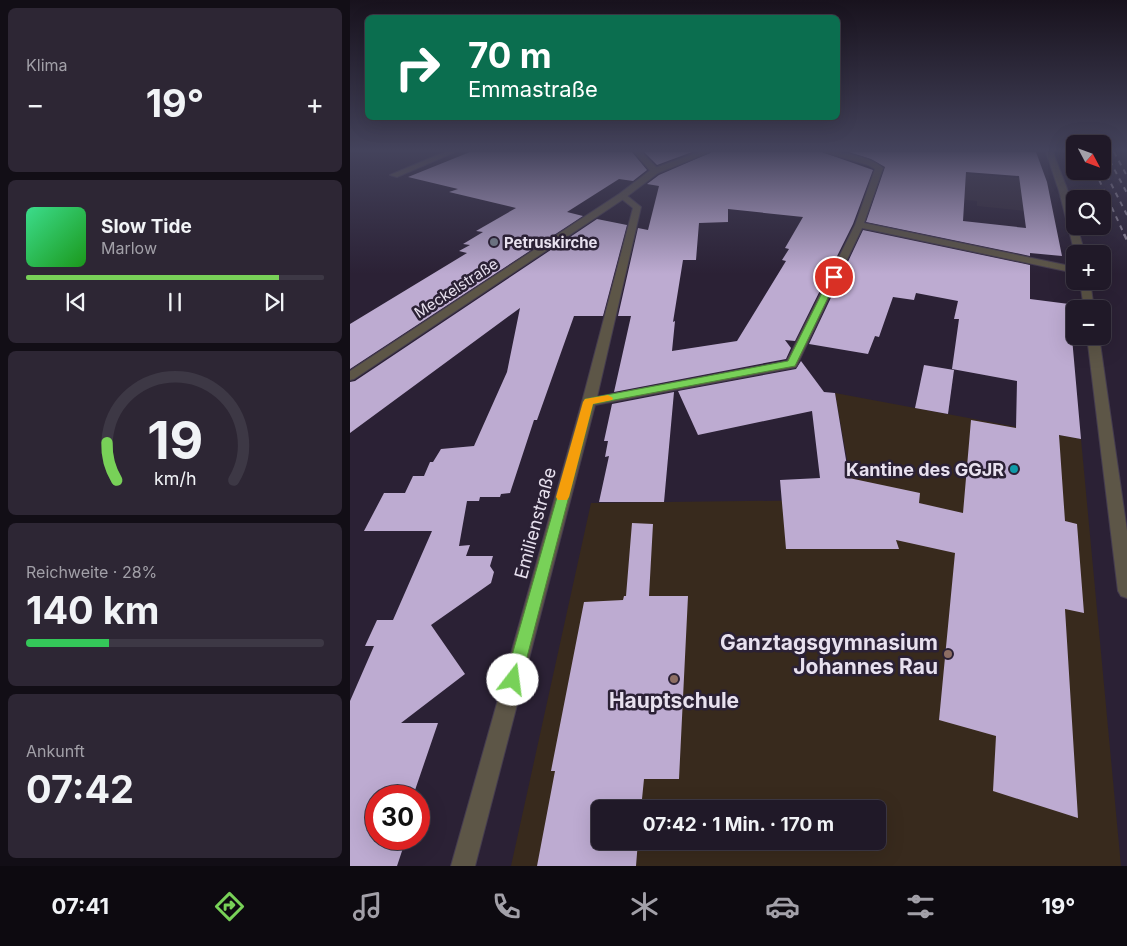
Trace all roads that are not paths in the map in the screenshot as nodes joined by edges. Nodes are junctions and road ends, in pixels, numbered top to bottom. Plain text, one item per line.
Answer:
1 (627, 192) edge
2 (870, 192) edge
3 (1063, 192) edge
4 (622, 196) junction
5 (859, 225) junction
6 (1078, 245) edge
7 (1066, 268) edge
8 (1094, 345) edge
9 (350, 376) edge
10 (588, 402) junction
11 (1127, 590) edge
12 (463, 866) edge

1 - 4 street, Meckelstraße
2 - 5 street
3 - 6 street
4 - 9 street, Meckelstraße
4 - 10 street, Emilienstraße
5 - 7 street
5 - 10 street
8 - 11 street
10 - 12 street, Emilienstraße

